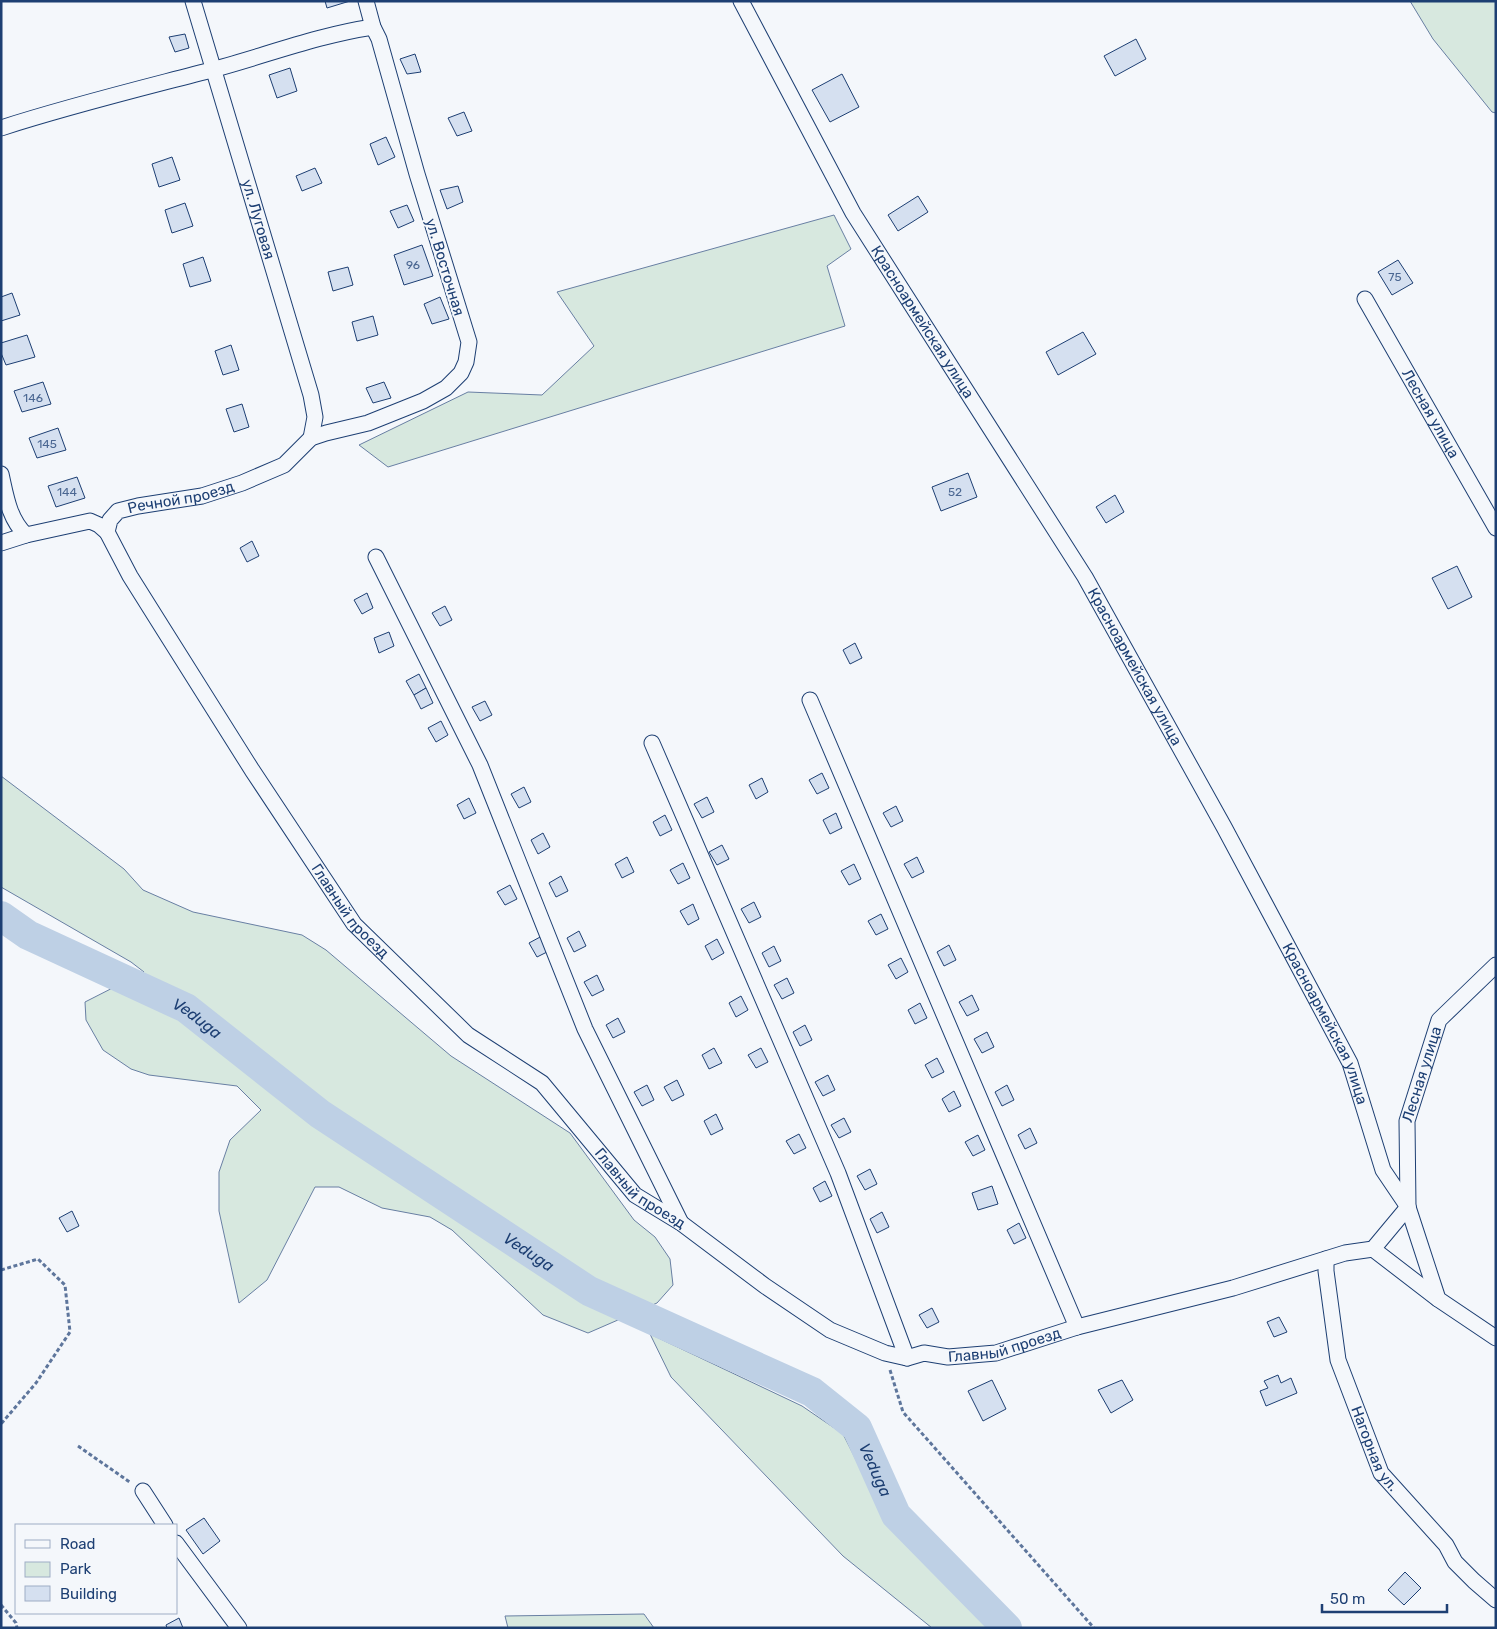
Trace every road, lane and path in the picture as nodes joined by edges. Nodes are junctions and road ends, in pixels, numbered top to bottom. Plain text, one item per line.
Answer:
1 (194, 1) edge
2 (366, 1) edge
3 (741, 1) edge
4 (373, 27) junction
5 (214, 69) junction
6 (1, 128) edge
7 (1366, 299) dead end
8 (311, 438) junction
9 (1, 474) edge
10 (1496, 528) edge
11 (107, 532) junction
12 (26, 535) junction
13 (1, 543) edge
14 (376, 557) dead end
15 (810, 700) dead end
16 (652, 743) dead end
17 (1496, 965) edge
18 (1408, 1207) junction
19 (681, 1223) junction
20 (1373, 1249) junction
21 (1326, 1259) junction
22 (1, 1270) edge
23 (1438, 1299) junction
24 (1077, 1328) junction
25 (1496, 1338) edge
26 (885, 1353) junction
27 (907, 1358) junction
28 (1, 1424) edge
29 (78, 1446) dead end
30 (143, 1491) joint
31 (164, 1524) edge
32 (178, 1546) edge
33 (1496, 1600) edge
34 (1, 1605) edge
35 (17, 1628) edge
36 (239, 1628) edge
37 (1094, 1628) edge

1 - 5 street, ул. Луговая
2 - 4 street, ул. Восточная
3 - 18 street, Красноармейская улица
4 - 5 street
4 - 8 street, ул. Восточная
5 - 6 street
5 - 8 street, ул. Луговая
7 - 10 street, Лесная улица
8 - 11 street, Речной проезд
9 - 12 street
11 - 12 street
11 - 19 street, Главный проезд
12 - 13 street
14 - 19 street
15 - 24 street
16 - 27 street
17 - 18 street, Лесная улица
18 - 20 street
18 - 23 street, Красноармейская улица
19 - 26 street, Главный проезд
20 - 21 street, Главный проезд
20 - 23 street
21 - 24 street, Главный проезд
21 - 33 street, Нагорная ул.
22 - 28 path
23 - 25 street
24 - 27 street, Главный проезд
26 - 27 street, Главный проезд
26 - 37 path
29 - 30 path
30 - 31 street
32 - 36 street
34 - 35 path

